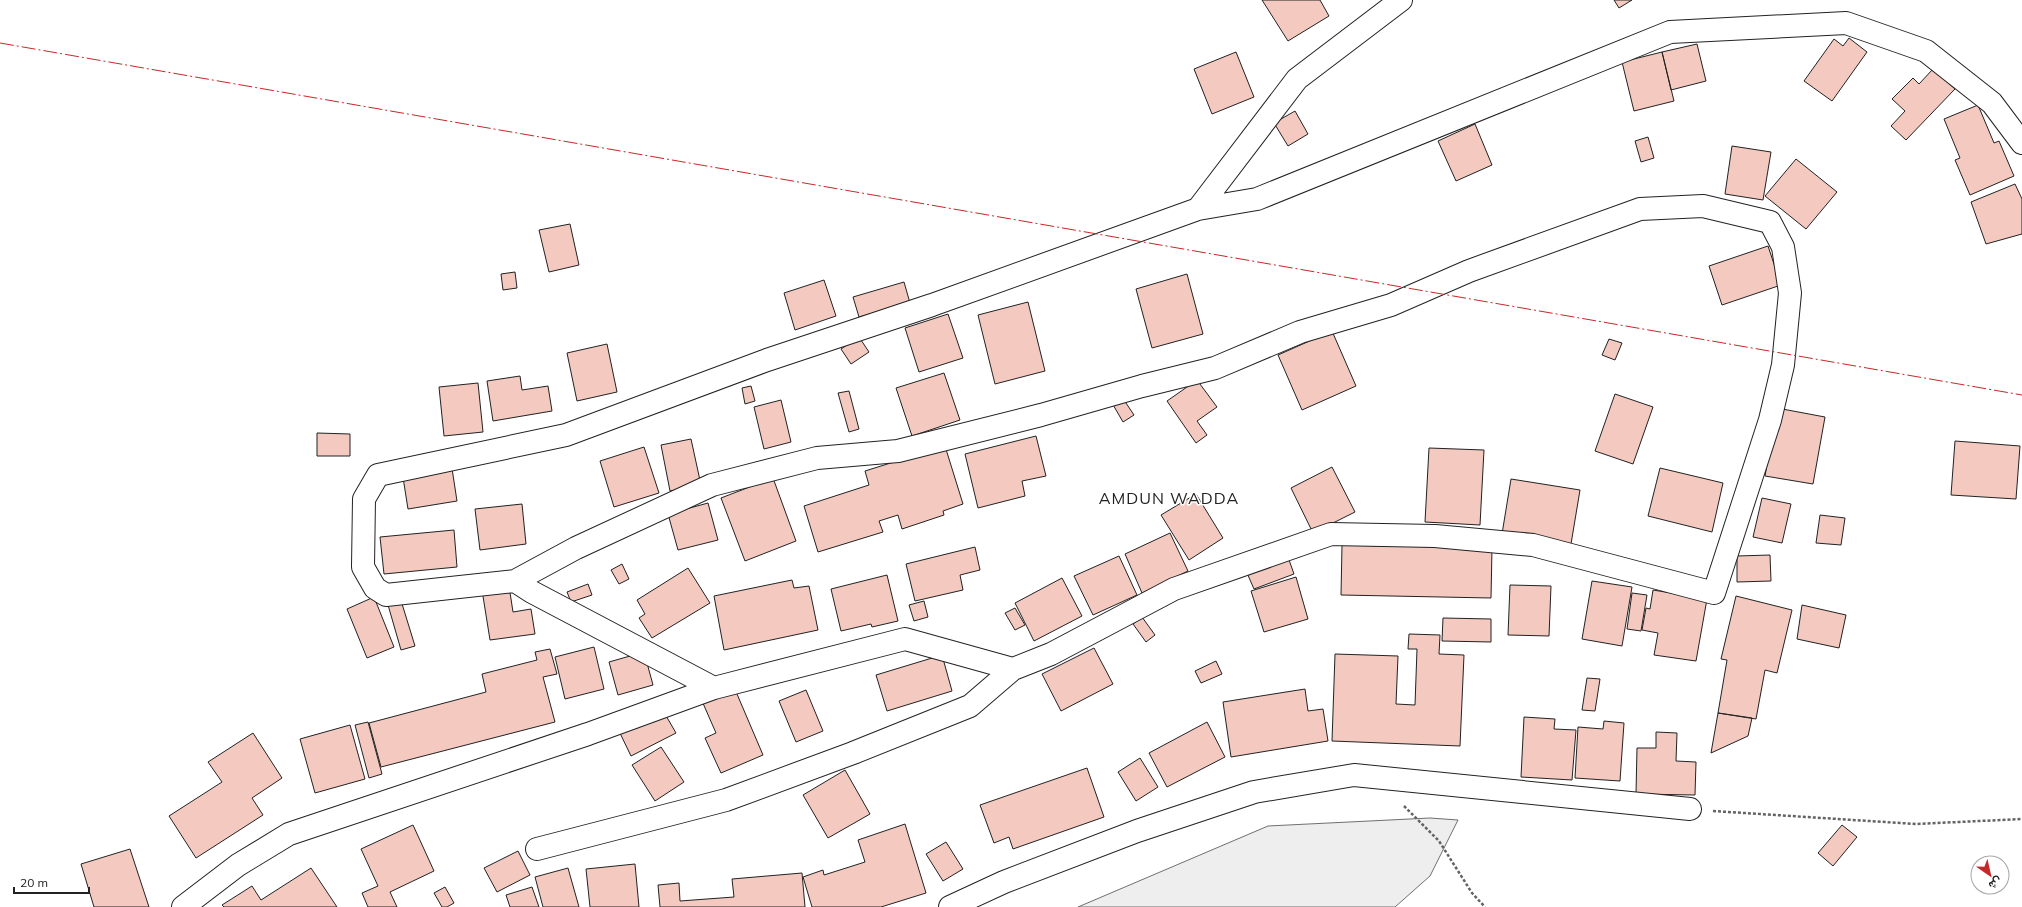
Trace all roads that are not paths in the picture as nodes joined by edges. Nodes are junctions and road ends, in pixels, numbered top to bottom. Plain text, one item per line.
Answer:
1 (1401, 0) edge
2 (2022, 143) edge
3 (1198, 209) junction
4 (515, 581) junction
5 (1013, 669) junction
6 (714, 688) junction
7 (1690, 809) road end
8 (537, 850) dead end
9 (183, 907) edge
10 (950, 907) edge

1 - 3 street
2 - 3 street
3 - 4 street
4 - 5 street
4 - 6 street
5 - 6 street
5 - 8 street
6 - 9 street
7 - 10 street

